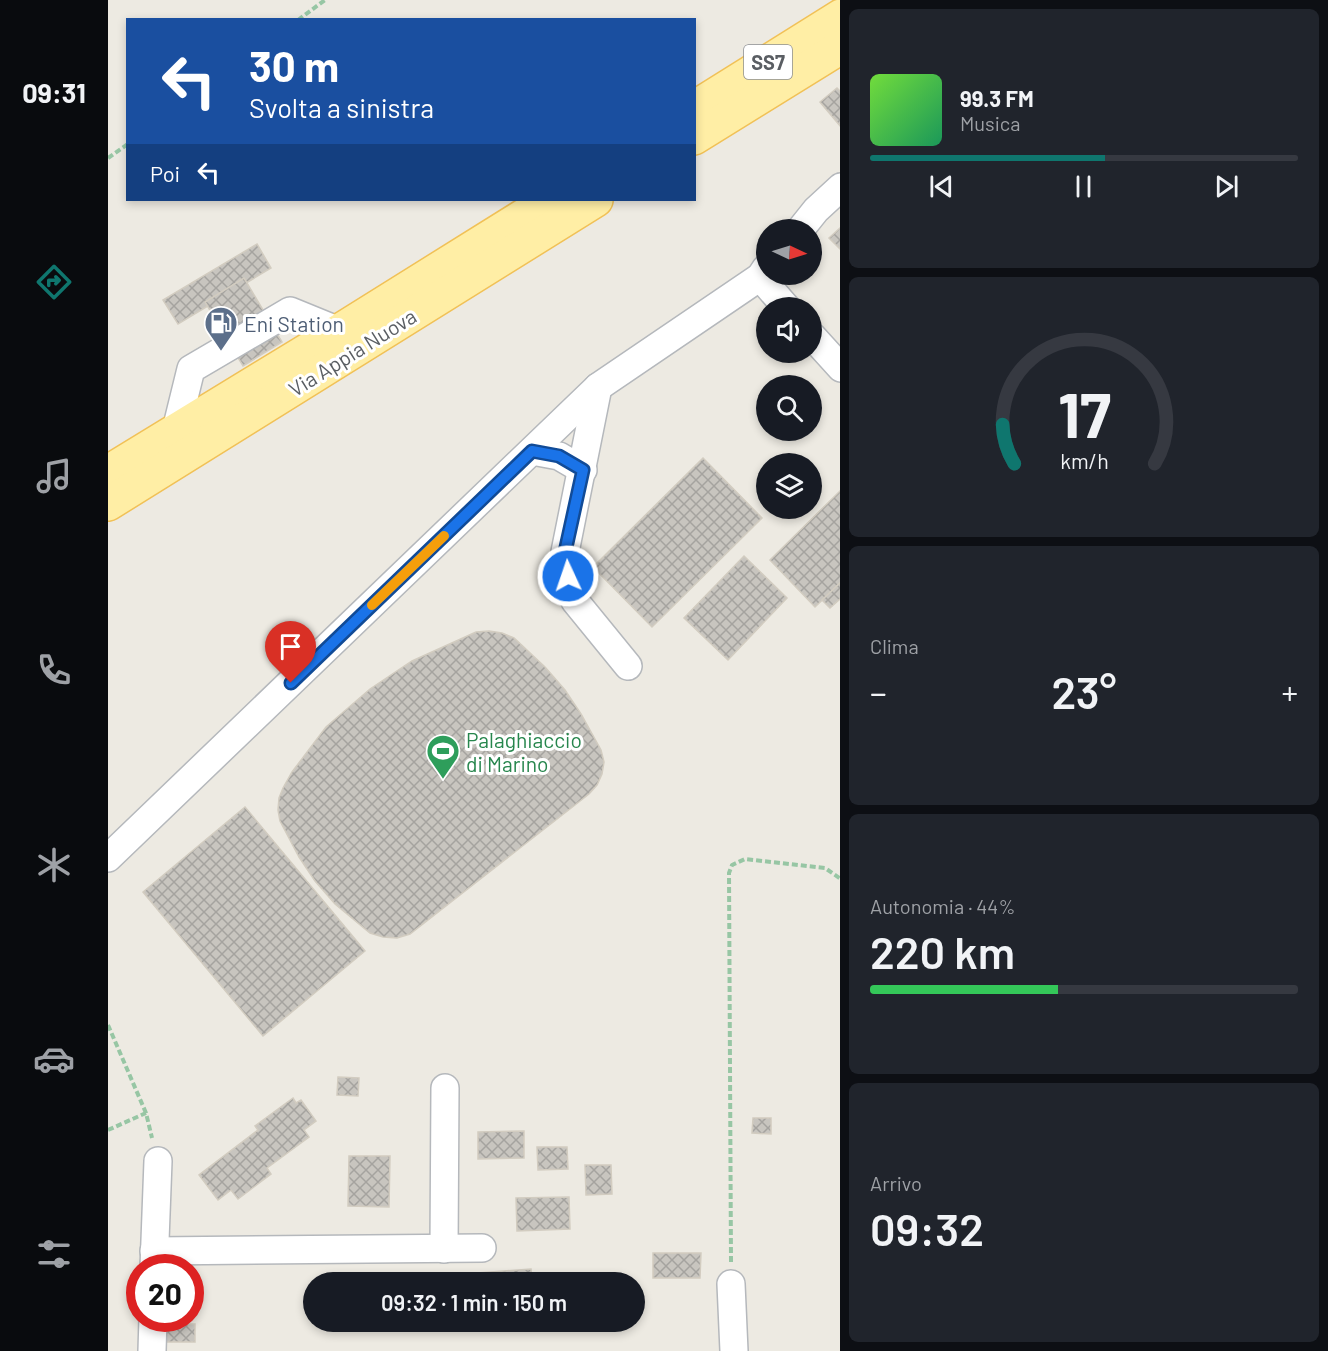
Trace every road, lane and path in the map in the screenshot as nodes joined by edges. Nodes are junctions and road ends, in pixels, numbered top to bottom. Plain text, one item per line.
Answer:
1 (325, 0) edge
2 (840, 16) edge
3 (301, 18) edge
4 (840, 47) edge
5 (696, 107) edge
6 (696, 137) edge
7 (126, 145) edge
8 (108, 158) edge
9 (840, 187) edge
10 (547, 201) edge
11 (594, 201) edge
12 (809, 219) edge
13 (756, 278) edge
14 (339, 331) junction
15 (822, 348) edge
16 (840, 369) edge
17 (598, 387) junction
18 (176, 430) junction
19 (532, 451) junction
20 (583, 470) junction
21 (108, 472) edge
22 (108, 504) edge
23 (628, 666) dead end
24 (108, 858) edge
25 (840, 879) edge
26 (108, 1025) edge
27 (445, 1088) dead end
28 (146, 1113) junction
29 (108, 1130) edge
30 (158, 1161) joint
31 (482, 1248) dead end
32 (444, 1249) junction
33 (154, 1254) edge
34 (204, 1257) edge
35 (731, 1284) joint
36 (153, 1332) edge
37 (152, 1351) edge
38 (734, 1351) edge

1 - 3 path
2 - 5 main road, SS7
4 - 6 main road, SS7
7 - 8 path
9 - 12 street
10 - 14 main road, Via Appia Nuova
11 - 22 main road, Via Appia Nuova
13 - 17 street
14 - 18 main road, Via Appia Nuova
14 - 18 street
15 - 16 street
17 - 19 street
17 - 20 street
18 - 21 main road, Via Appia Nuova
19 - 20 street
19 - 24 street
20 - 23 street
25 - 35 path
26 - 28 path
27 - 32 street
28 - 29 path
28 - 30 path
30 - 33 street
31 - 32 street
32 - 34 street
35 - 38 street
36 - 37 street

